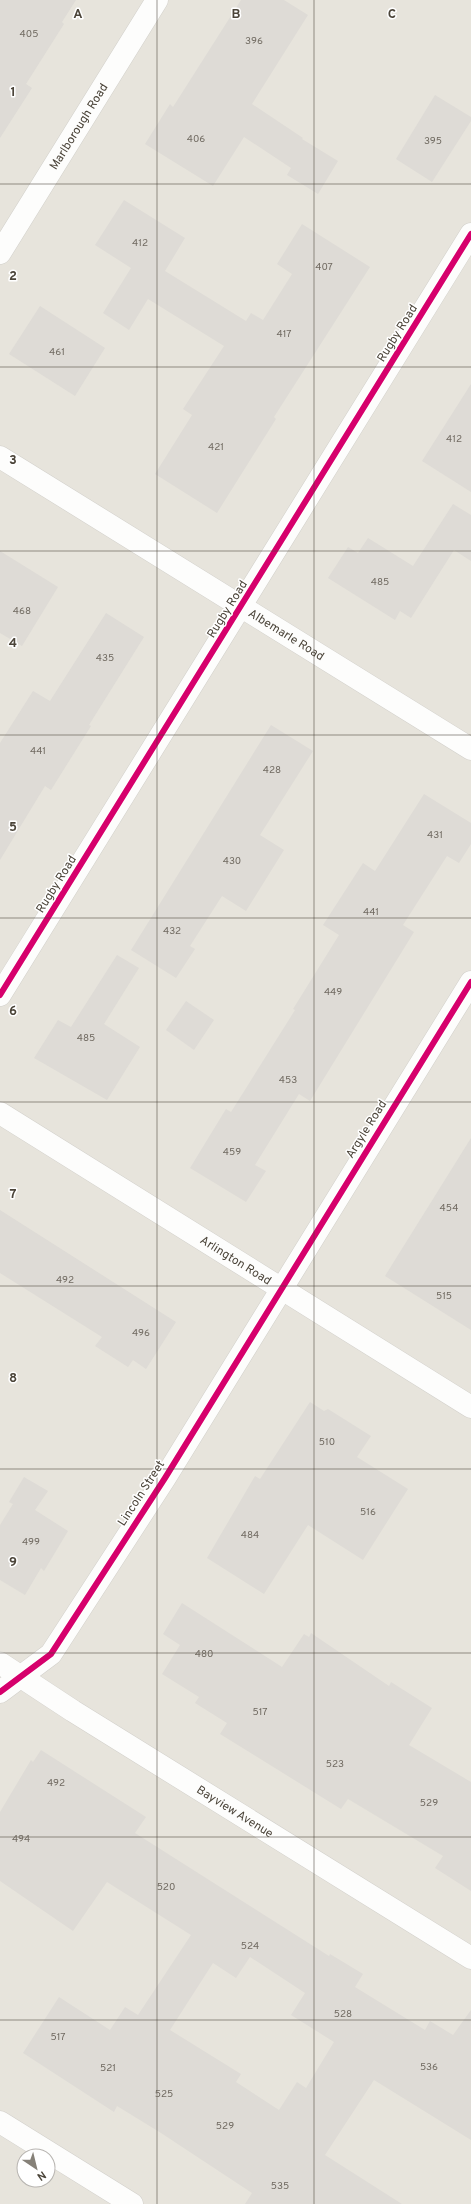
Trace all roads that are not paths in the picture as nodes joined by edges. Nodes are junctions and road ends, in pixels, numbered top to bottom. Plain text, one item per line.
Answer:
1 (158, 0) edge
2 (471, 234) edge
3 (0, 253) edge
4 (0, 457) edge
5 (242, 606) junction
6 (471, 750) edge
7 (471, 982) edge
8 (0, 995) edge
9 (0, 1113) edge
10 (280, 1288) junction
11 (471, 1407) edge
12 (0, 1663) edge
13 (22, 1677) junction
14 (0, 1692) edge
15 (471, 1958) edge
16 (0, 2122) edge
17 (132, 2204) edge

1 - 3 street, Marlborough Road
2 - 5 street, Rugby Road
4 - 5 street, Albemarle Road
5 - 6 street, Albemarle Road
5 - 8 street, Rugby Road
7 - 10 street, Argyle Road
9 - 10 street, Arlington Road
10 - 11 street, Arlington Road
10 - 13 street, Lincoln Street
12 - 13 street, Bayview Avenue
13 - 14 street, Lincoln Street
13 - 15 street, Bayview Avenue
16 - 17 street

